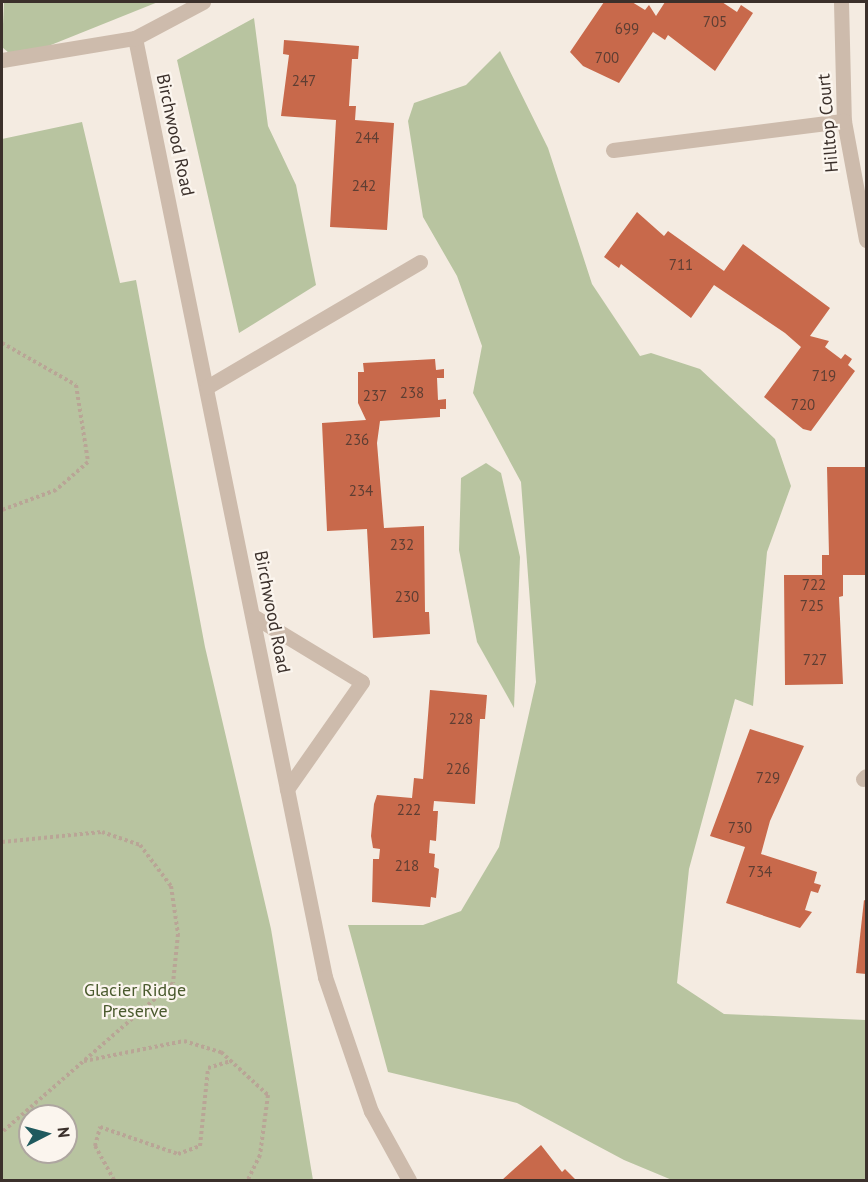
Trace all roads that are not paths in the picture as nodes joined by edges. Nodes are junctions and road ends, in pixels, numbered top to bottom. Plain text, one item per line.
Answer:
1 (203, 2) edge
2 (841, 2) edge
3 (135, 38) junction
4 (2, 60) edge
5 (844, 121) junction
6 (613, 150) dead end
7 (867, 240) edge
8 (420, 262) dead end
9 (207, 387) junction
10 (253, 616) junction
11 (287, 789) junction
12 (409, 1180) edge

1 - 3 street
2 - 5 street, Hilltop Court
3 - 4 street
3 - 9 street, Birchwood Road
5 - 6 street
5 - 7 street, Hilltop Court
8 - 9 street
9 - 10 street, Birchwood Road
10 - 11 street, Birchwood Road
10 - 11 street
11 - 12 street, Birchwood Road

